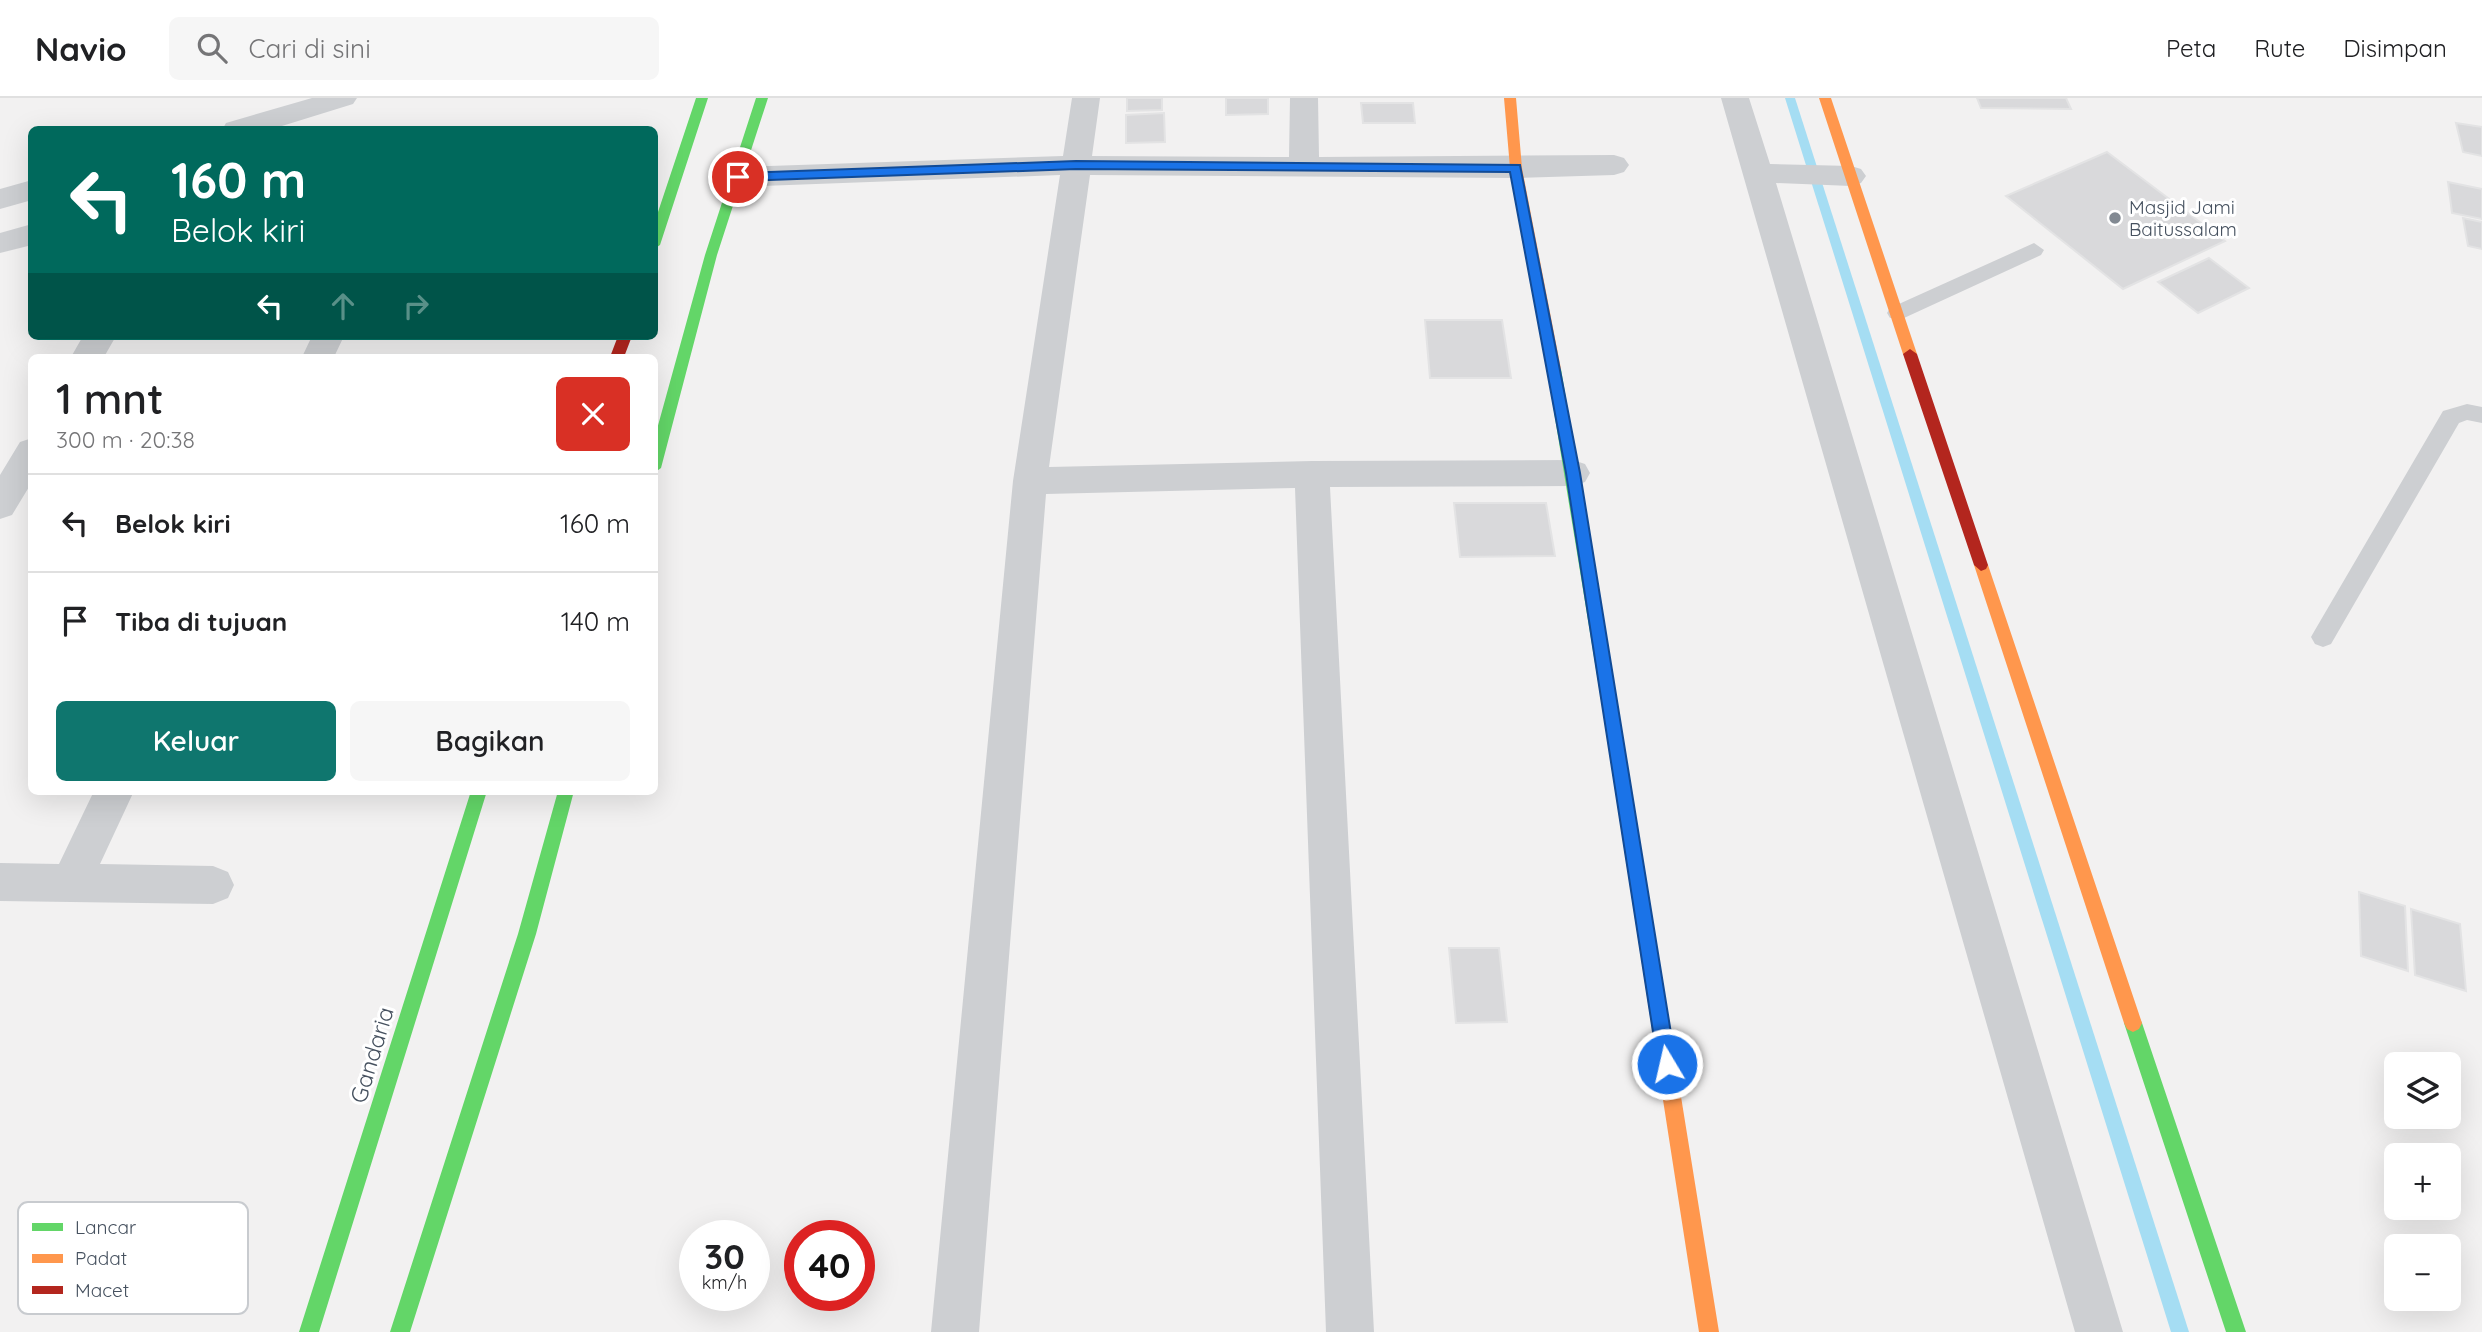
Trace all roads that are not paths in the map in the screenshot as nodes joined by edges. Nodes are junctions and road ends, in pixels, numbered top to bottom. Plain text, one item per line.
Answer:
1 (343, 98) edge
2 (702, 98) edge
3 (762, 98) edge
4 (1086, 98) edge
5 (1304, 98) edge
6 (1510, 98) edge
7 (1735, 98) edge
8 (1825, 98) edge
9 (249, 126) edge
10 (1076, 165) junction
11 (1304, 165) junction
12 (1614, 165) dead end
13 (1516, 168) junction
14 (1772, 174) junction
15 (1841, 175) junction
16 (738, 177) junction
17 (28, 191) edge
18 (0, 199) edge
19 (658, 233) edge
20 (28, 235) edge
21 (0, 243) edge
22 (2034, 250) dead end
23 (1897, 313) junction
24 (2482, 415) edge
25 (659, 435) edge
26 (28, 458) edge
27 (1573, 473) junction
28 (1312, 474) junction
29 (1030, 481) junction
30 (0, 505) edge
31 (2323, 637) dead end
32 (112, 795) edge
33 (478, 795) edge
34 (565, 795) edge
35 (0, 881) edge
36 (71, 883) junction
37 (213, 885) dead end
38 (309, 1332) edge
39 (400, 1332) edge
40 (955, 1332) edge
41 (1350, 1332) edge
42 (1709, 1332) edge
43 (2099, 1332) edge
44 (2236, 1332) edge

1 - 9 street
2 - 19 street
3 - 16 street
4 - 10 street
5 - 11 street
6 - 13 street
7 - 14 street
8 - 15 street
10 - 11 street
10 - 16 street
10 - 29 street
11 - 13 street
12 - 13 street
13 - 27 street
14 - 15 street
14 - 43 street
15 - 23 street
16 - 25 street
17 - 18 street
20 - 21 street
22 - 23 lane
23 - 44 street
24 - 31 lane
26 - 30 street
27 - 28 street
27 - 42 street
28 - 29 street
28 - 41 street
29 - 40 street
32 - 36 street
33 - 38 street, Gandaria
34 - 39 street
35 - 36 street
36 - 37 street

